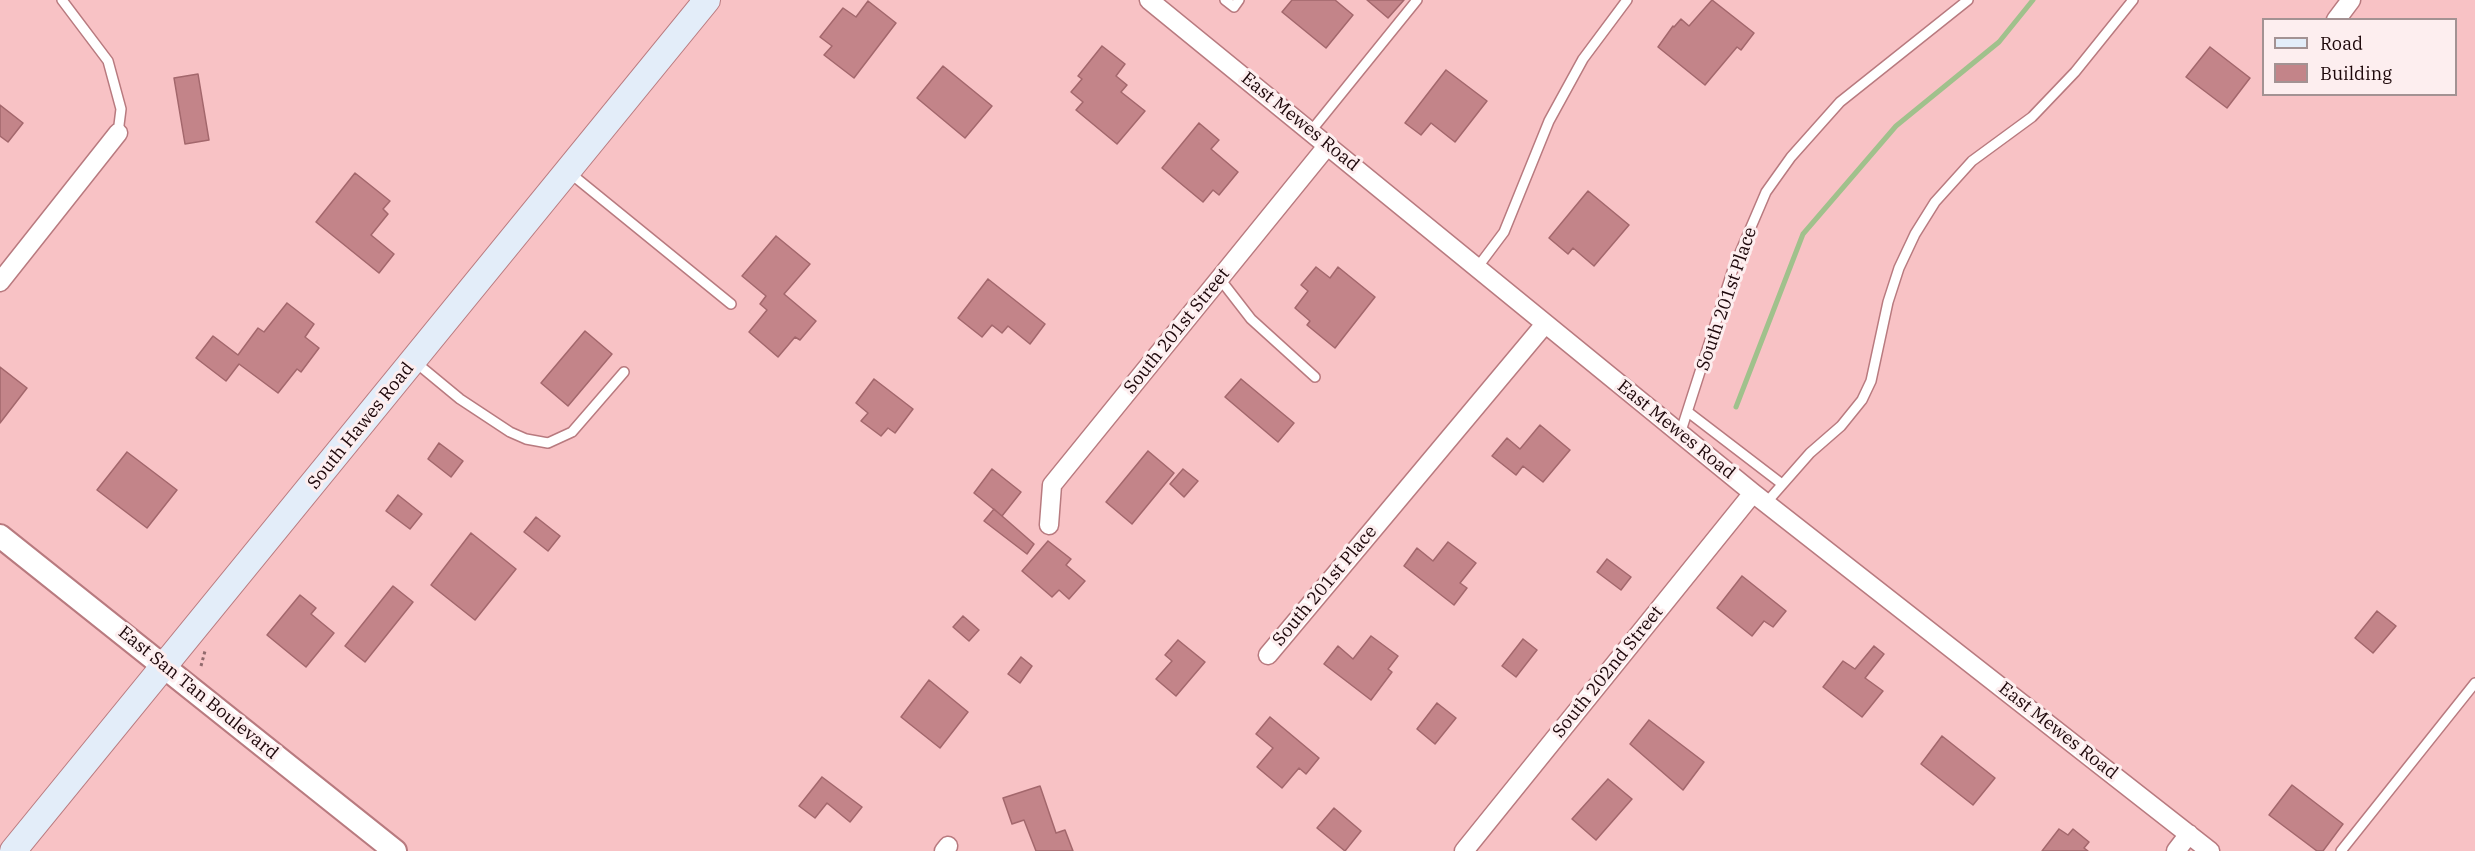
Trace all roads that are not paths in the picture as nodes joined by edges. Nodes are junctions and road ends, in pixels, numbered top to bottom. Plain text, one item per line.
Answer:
1 (62, 0) edge
2 (707, 0) edge
3 (1149, 0) edge
4 (1225, 0) edge
5 (1239, 0) edge
6 (1417, 0) edge
7 (1627, 0) edge
8 (1968, 0) edge
9 (2133, 0) edge
10 (2351, 0) edge
11 (2338, 18) edge
12 (1311, 131) junction
13 (118, 133) joint
14 (1328, 145) junction
15 (568, 171) junction
16 (1477, 268) junction
17 (1220, 279) junction
18 (0, 282) edge
19 (731, 304) dead end
20 (1545, 324) junction
21 (414, 361) junction
22 (624, 372) dead end
23 (1315, 377) dead end
24 (1688, 412) junction
25 (1680, 434) junction
26 (1782, 484) junction
27 (1760, 498) junction
28 (1049, 525) dead end
29 (0, 536) edge
30 (1268, 655) dead end
31 (165, 667) junction
32 (2475, 683) edge
33 (2189, 834) junction
34 (14, 851) edge
35 (395, 851) edge
36 (1464, 851) edge
37 (2176, 851) edge
38 (2210, 851) edge
39 (2341, 851) edge

1 - 13 lane
2 - 15 main road, South Hawes Road
3 - 12 street, East Mewes Road
4 - 5 lane
6 - 12 lane
7 - 16 lane
8 - 24 lane, South 201st Place
9 - 26 lane
10 - 11 street
12 - 14 street, East Mewes Road
13 - 18 street
14 - 16 street, East Mewes Road
14 - 17 street, South 201st Street
15 - 19 lane
15 - 21 main road, South Hawes Road
16 - 20 street, East Mewes Road
17 - 23 lane
17 - 28 street, South 201st Street
20 - 25 street, East Mewes Road
20 - 30 street, South 201st Place
21 - 22 lane
21 - 31 main road, South Hawes Road
24 - 25 lane, South 201st Place
24 - 26 lane
25 - 27 street, East Mewes Road
26 - 27 lane
27 - 33 street, East Mewes Road
27 - 36 street, South 202nd Street
29 - 31 street, East San Tan Boulevard
31 - 34 main road, South Hawes Road
31 - 35 street, East San Tan Boulevard
32 - 39 lane
33 - 37 street
33 - 38 street, East Mewes Road

